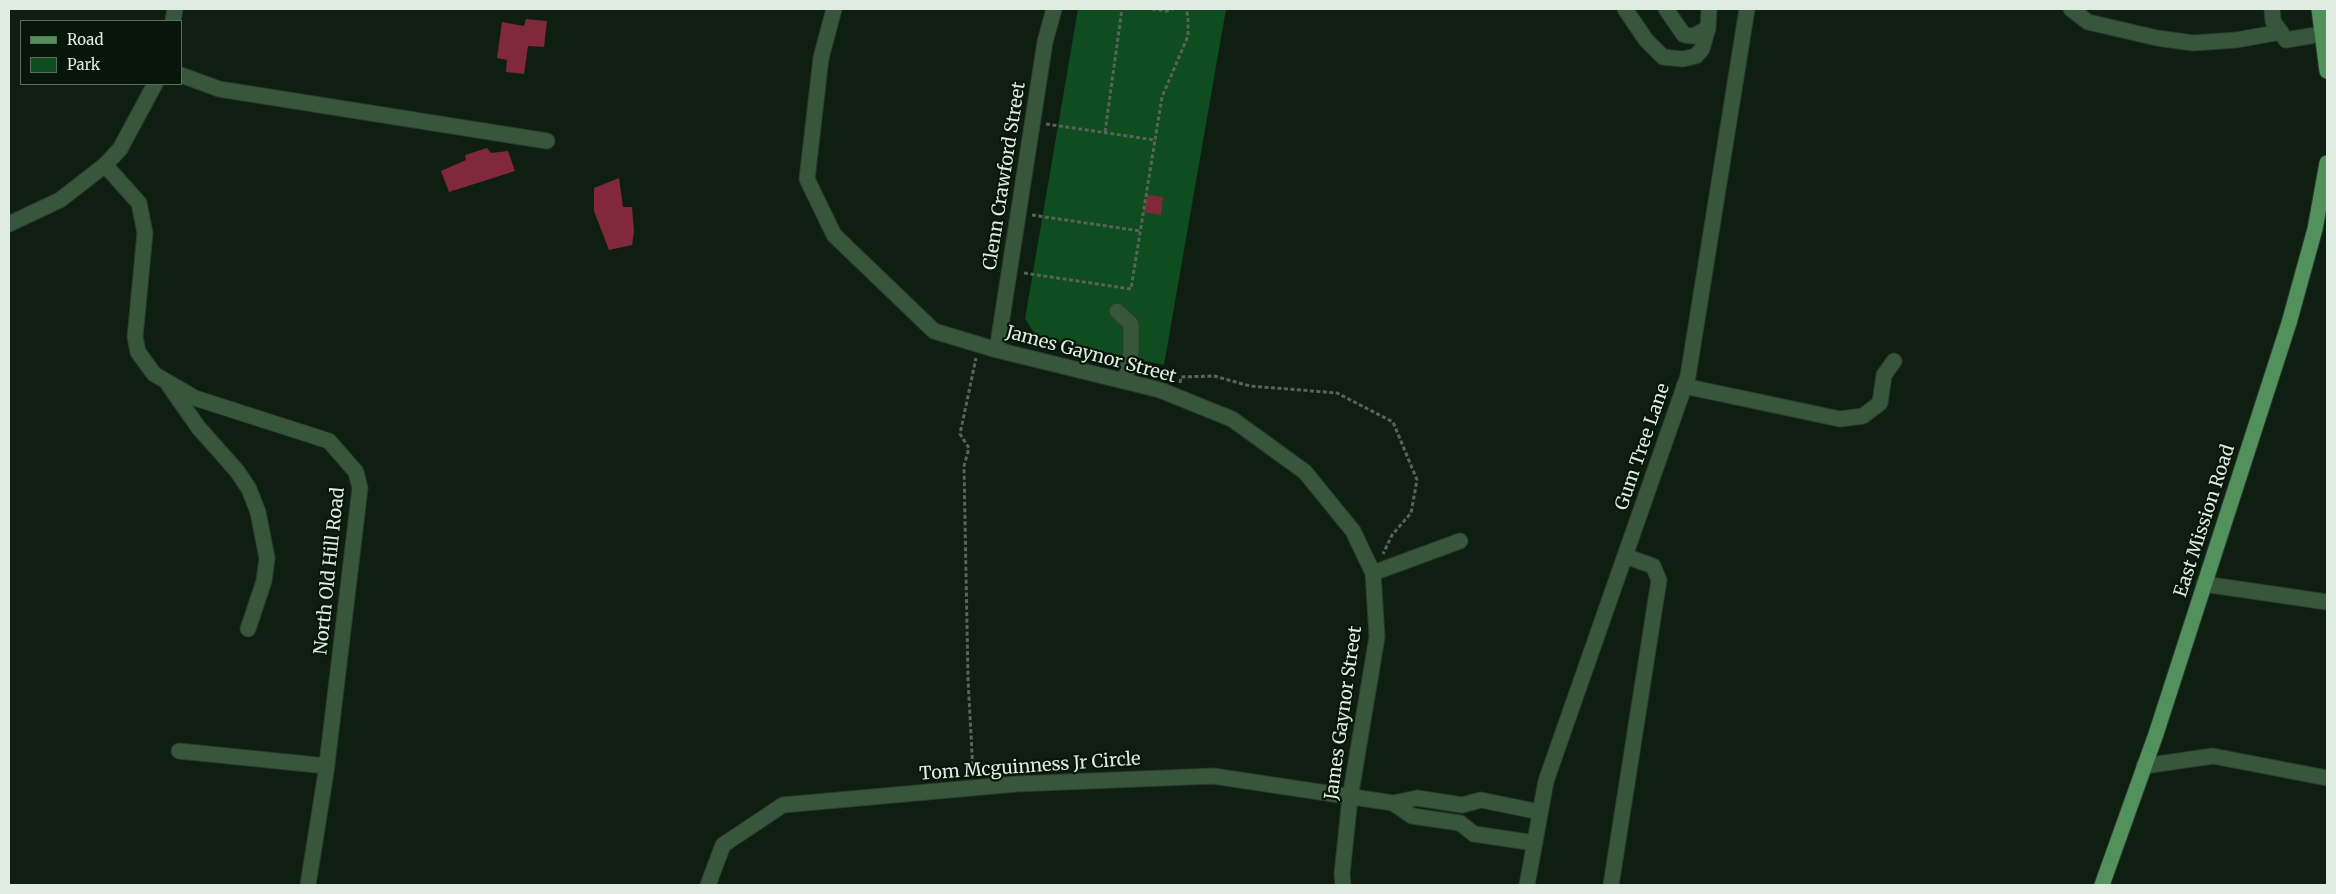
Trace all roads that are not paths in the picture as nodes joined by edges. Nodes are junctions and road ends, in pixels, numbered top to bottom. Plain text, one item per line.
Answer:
1 (834, 9) edge
2 (1054, 9) edge
3 (1625, 9) edge
4 (1666, 9) edge
5 (1709, 9) edge
6 (1747, 9) edge
7 (2071, 9) edge
8 (2272, 9) edge
9 (2318, 9) edge
10 (1708, 28) junction
11 (2281, 32) junction
12 (2322, 34) junction
13 (2327, 72) edge
14 (182, 75) edge
15 (154, 85) edge
16 (547, 142) dead end
17 (2327, 164) edge
18 (105, 165) junction
19 (9, 224) edge
20 (1117, 311) dead end
21 (997, 350) junction
22 (1894, 361) dead end
23 (1125, 380) junction
24 (166, 381) junction
25 (1684, 386) junction
26 (1460, 541) dead end
27 (1625, 556) junction
28 (1373, 574) junction
29 (2204, 584) junction
30 (2327, 602) edge
31 (248, 629) dead end
32 (179, 751) dead end
33 (2144, 766) junction
34 (326, 769) junction
35 (2327, 778) edge
36 (1350, 798) junction
37 (1393, 803) junction
38 (1462, 805) junction
39 (1540, 812) junction
40 (1460, 823) junction
41 (1535, 843) junction
42 (308, 885) edge
43 (708, 885) edge
44 (1343, 885) edge
45 (1527, 885) edge
46 (1611, 885) edge
47 (2102, 885) edge

1 - 21 street, James Gaynor Street
2 - 21 street, Clenn Crawford Street
3 - 10 street
4 - 10 street
5 - 10 street
6 - 25 street, Gum Tree Lane
7 - 11 street
8 - 11 street
9 - 12 main road
11 - 12 street
12 - 13 main road
14 - 16 street
15 - 18 street
17 - 29 main road, East Mission Road
18 - 19 street
18 - 24 street, North Old Hill Road
20 - 23 street
21 - 23 street, James Gaynor Street
22 - 25 street
23 - 28 street, James Gaynor Street
24 - 31 street
24 - 34 street, North Old Hill Road
25 - 27 street, Gum Tree Lane
26 - 28 street
27 - 39 street, Gum Tree Lane
27 - 46 street
28 - 36 street, James Gaynor Street
29 - 30 street
29 - 33 main road, East Mission Road
32 - 34 street
33 - 35 street
33 - 47 main road, East Mission Road
34 - 42 street, North Old Hill Road
36 - 37 street, Tom Mcguinness Jr Circle
36 - 43 street, Tom Mcguinness Jr Circle
36 - 44 street, James Gaynor Street
37 - 38 street, Tom Mcguinness Jr Circle
37 - 40 street, Tom Mcguinness Jr Circle
38 - 39 street, Tom Mcguinness Jr Circle
38 - 40 street
39 - 41 street, Gum Tree Lane
40 - 41 street, Tom Mcguinness Jr Circle
41 - 45 street, Gum Tree Lane

